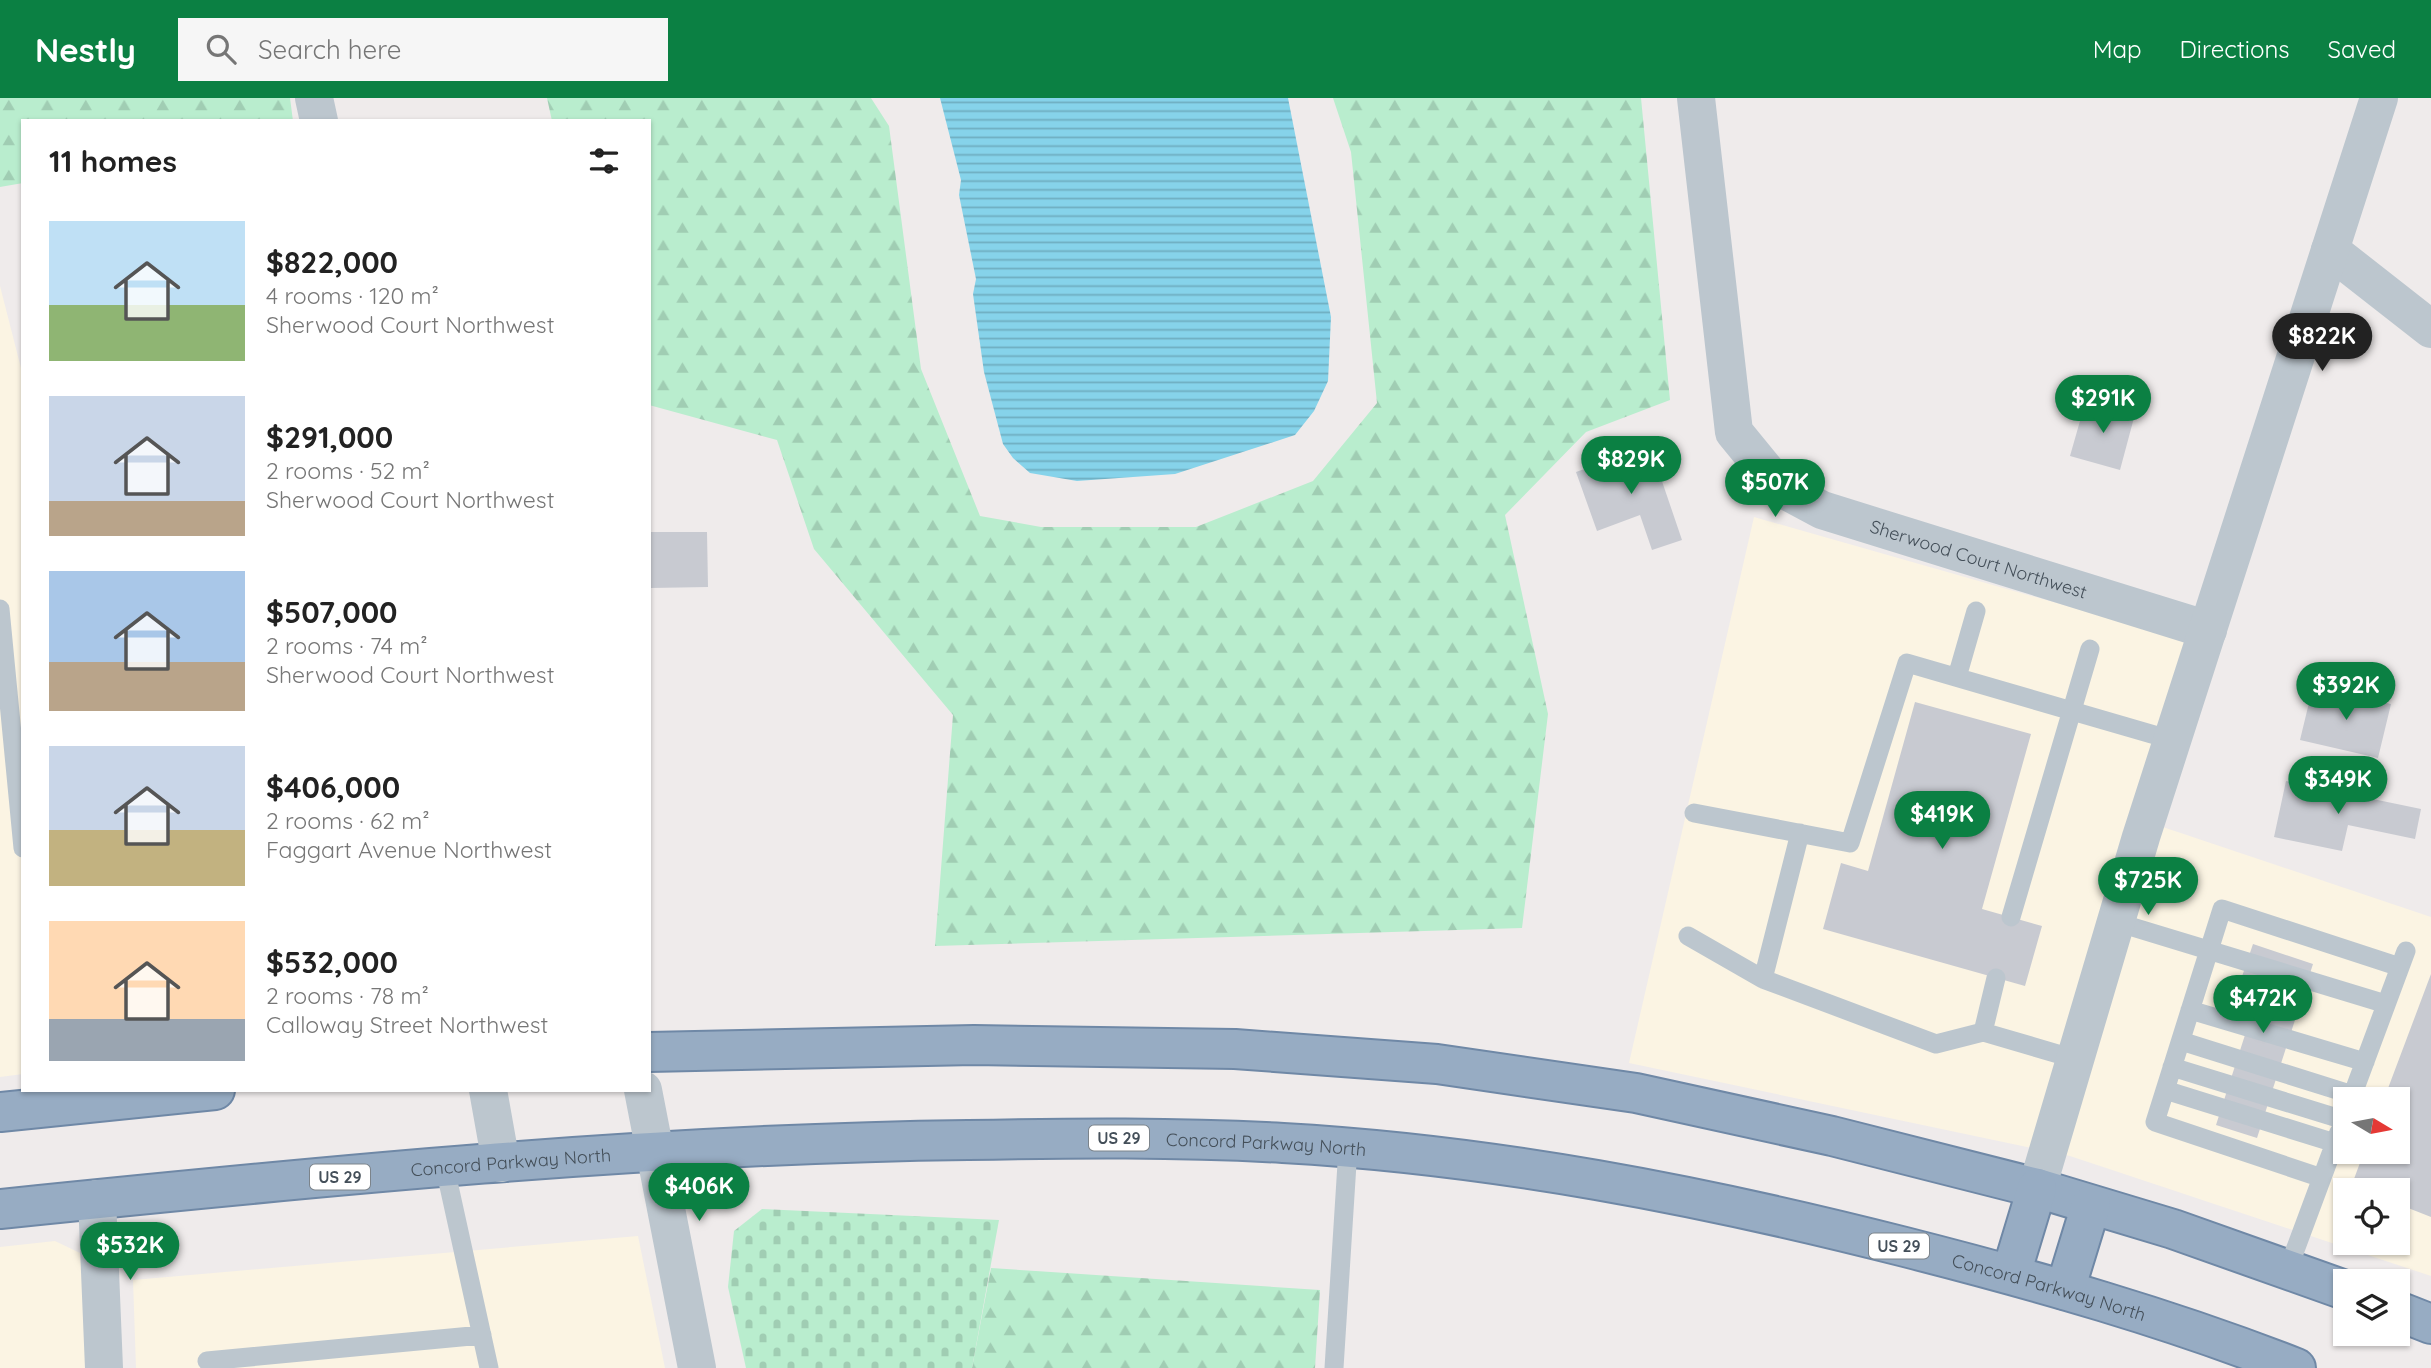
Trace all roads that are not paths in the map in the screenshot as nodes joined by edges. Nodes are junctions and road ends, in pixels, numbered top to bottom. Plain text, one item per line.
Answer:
1 (314, 98) edge
2 (1696, 98) edge
3 (2379, 98) edge
4 (319, 119) edge
5 (2330, 250) junction
6 (2431, 329) edge
7 (0, 609) edge
8 (1976, 611) dead end
9 (2208, 630) junction
10 (2090, 649) dead end
11 (14, 670) edge
12 (1956, 677) junction
13 (2073, 712) junction
14 (2172, 740) junction
15 (21, 808) edge
16 (1694, 813) dead end
17 (1800, 833) junction
18 (2011, 918) dead end
19 (2116, 922) junction
20 (1688, 936) dead end
21 (2209, 949) junction
22 (1996, 978) dead end
23 (1763, 979) junction
24 (2386, 1004) junction
25 (2190, 1010) junction
26 (1983, 1032) junction
27 (2181, 1041) junction
28 (651, 1052) edge
29 (2075, 1059) junction
30 (2365, 1062) junction
31 (2172, 1067) junction
32 (2356, 1087) edge
33 (2165, 1090) junction
34 (2333, 1091) edge
35 (178, 1092) edge
36 (488, 1092) edge
37 (643, 1092) edge
38 (50, 1099) edge
39 (0, 1112) edge
40 (2333, 1115) edge
41 (2333, 1143) edge
42 (2333, 1146) edge
43 (1348, 1148) junction
44 (655, 1153) junction
45 (501, 1163) junction
46 (445, 1168) junction
47 (2322, 1178) junction
48 (2037, 1188) junction
49 (97, 1199) junction
50 (2091, 1205) junction
51 (0, 1209) edge
52 (2288, 1269) junction
53 (2011, 1274) junction
54 (2333, 1286) edge
55 (2065, 1290) junction
56 (2410, 1316) edge
57 (2431, 1324) edge
58 (482, 1335) junction
59 (207, 1361) dead end
60 (104, 1368) edge
61 (489, 1368) edge
62 (697, 1368) edge
63 (1334, 1368) edge
64 (2296, 1368) edge

1 - 4 street
2 - 9 street, Sherwood Court Northwest
3 - 5 street
5 - 6 street
5 - 9 street
7 - 11 lane
8 - 12 lane
9 - 14 street
10 - 13 lane
11 - 15 lane
12 - 13 lane
12 - 17 lane
13 - 14 lane
13 - 18 lane
14 - 19 street
16 - 17 lane
17 - 23 lane
19 - 21 lane
19 - 29 street
20 - 23 lane
21 - 24 lane
21 - 24 lane
21 - 25 lane
22 - 26 lane
23 - 26 lane
24 - 30 lane
25 - 27 lane
25 - 30 lane
26 - 29 lane
27 - 31 lane
27 - 34 lane
28 - 48 highway
29 - 48 street
30 - 32 lane
31 - 33 lane
31 - 40 lane
33 - 41 lane
33 - 47 lane
35 - 38 highway
36 - 45 street
37 - 44 street
38 - 39 highway
42 - 47 lane
43 - 44 highway, Concord Parkway North / US 29
43 - 53 highway, Concord Parkway North / US 29
43 - 63 lane
44 - 45 highway, Concord Parkway North / US 29
44 - 62 street
45 - 46 highway, Concord Parkway North / US 29
46 - 49 highway, Concord Parkway North / US 29
46 - 58 lane
47 - 52 lane
48 - 50 highway
48 - 53 highway
49 - 51 highway, Concord Parkway North / US 29
49 - 60 street
50 - 52 highway
50 - 55 highway
52 - 54 highway
53 - 55 highway, Concord Parkway North / US 29
55 - 64 highway, Concord Parkway North / US 29
56 - 57 highway
58 - 59 lane
58 - 61 lane

